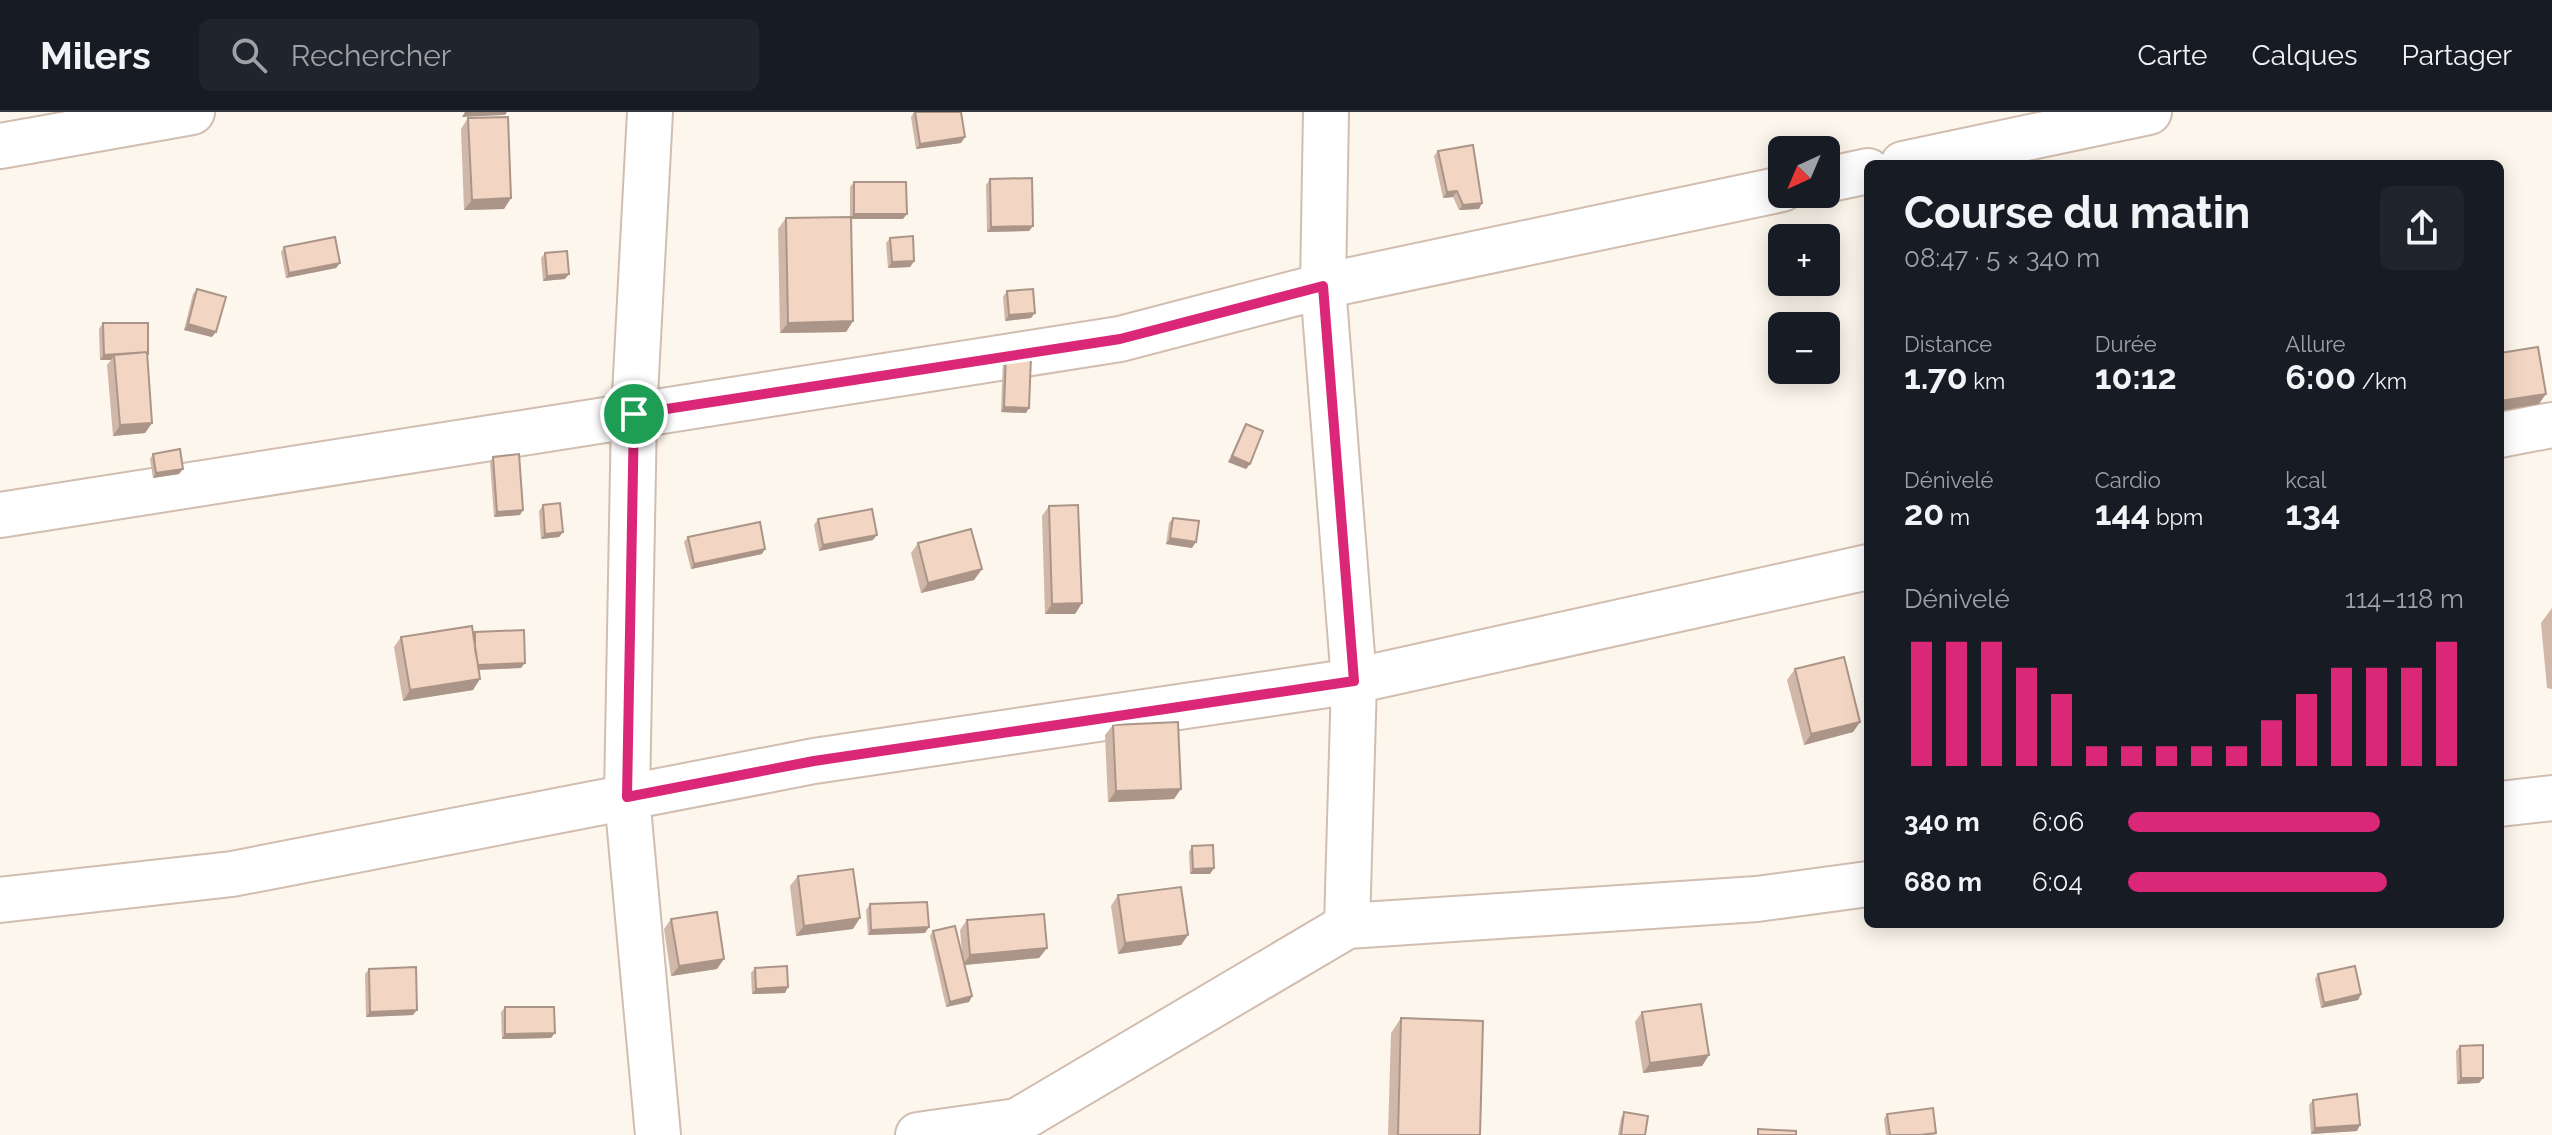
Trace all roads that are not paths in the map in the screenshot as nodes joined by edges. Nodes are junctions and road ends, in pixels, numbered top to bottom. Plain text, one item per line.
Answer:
1 (192, 112) edge
2 (650, 112) edge
3 (1326, 112) edge
4 (2149, 112) edge
5 (2012, 139) edge
6 (0, 146) edge
7 (1920, 160) edge
8 (1864, 172) edge
9 (1840, 177) edge
10 (1768, 192) edge
11 (1323, 286) junction
12 (634, 414) junction
13 (2552, 425) edge
14 (2504, 434) edge
15 (0, 515) edge
16 (1864, 568) edge
17 (1354, 681) junction
18 (627, 797) junction
19 (2552, 798) edge
20 (2504, 804) edge
21 (1864, 885) edge
22 (0, 900) edge
23 (1347, 926) junction
24 (1008, 1128) edge
25 (658, 1135) edge
26 (918, 1135) edge

1 - 6 street
2 - 12 street
3 - 11 street
4 - 5 street
5 - 7 street
8 - 9 street
10 - 11 street
11 - 12 street
11 - 17 street
12 - 15 street
12 - 18 street
13 - 14 street
16 - 17 street
17 - 18 street
17 - 23 street
18 - 22 street
18 - 25 street
19 - 20 street
21 - 23 street
23 - 24 street
24 - 26 street

